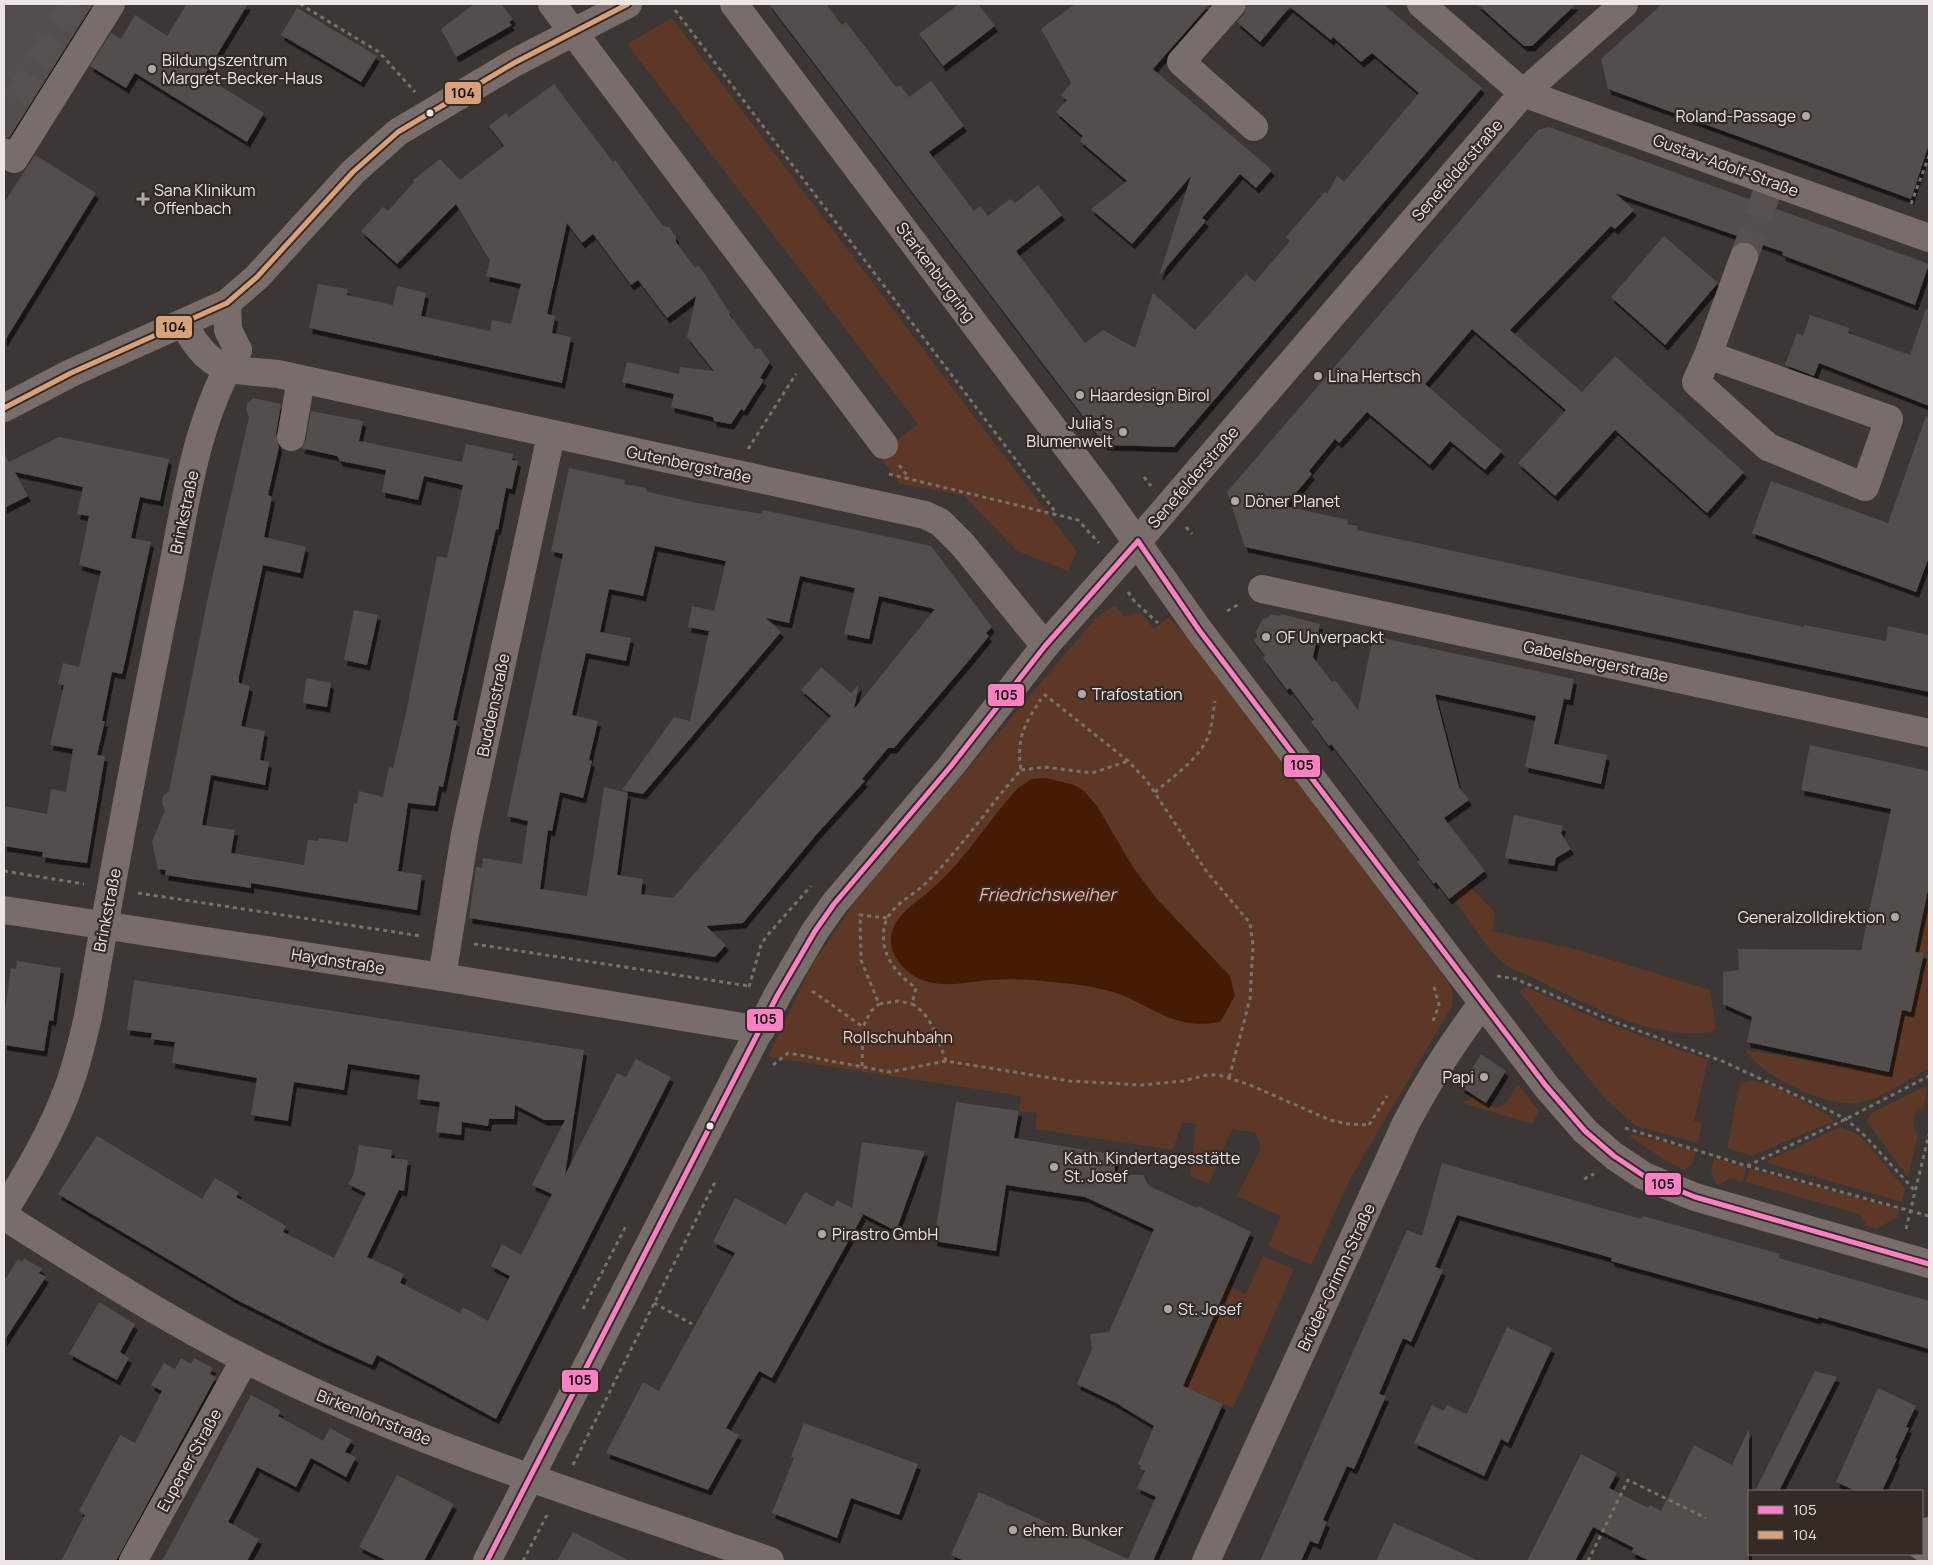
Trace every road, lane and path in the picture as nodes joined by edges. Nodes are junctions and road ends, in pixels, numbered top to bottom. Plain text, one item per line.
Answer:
1 (111, 4) edge
2 (300, 4) edge
3 (552, 4) edge
4 (628, 4) edge
5 (734, 4) edge
6 (1232, 4) edge
7 (1421, 4) edge
8 (1624, 4) edge
9 (675, 10) dead end
10 (573, 33) junction
11 (1524, 93) junction
12 (432, 111) junction
13 (1254, 127) dead end
14 (4, 152) edge
15 (1929, 156) edge
16 (1910, 207) dead end
17 (1929, 238) edge
18 (1744, 257) tunnel mouth
19 (227, 303) junction
20 (183, 323) junction
21 (811, 350) junction
22 (1708, 355) junction
23 (232, 359) junction
24 (290, 377) junction
25 (4, 408) edge
26 (551, 435) junction
27 (291, 437) dead end
28 (884, 445) dead end
29 (732, 473) junction
30 (888, 474) dead end
31 (1057, 515) junction
32 (1096, 539) dead end
33 (1138, 541) junction
34 (1262, 589) dead end
35 (1135, 602) dead end
36 (1163, 630) dead end
37 (1044, 646) junction
38 (1023, 673) junction
39 (1045, 693) junction
40 (1210, 693) dead end
41 (1215, 700) junction
42 (1221, 708) dead end
43 (1026, 715) dead end
44 (1929, 733) edge
45 (1128, 761) junction
46 (1021, 770) junction
47 (1155, 792) junction
48 (4, 871) edge
49 (111, 889) junction
50 (866, 908) dead end
51 (4, 910) edge
52 (860, 915) junction
53 (887, 918) junction
54 (855, 921) dead end
55 (105, 924) junction
56 (449, 940) junction
57 (1461, 974) junction
58 (442, 977) junction
59 (815, 982) dead end
60 (749, 986) dead end
61 (1434, 986) dead end
62 (811, 990) junction
63 (807, 998) dead end
64 (1484, 1003) junction
65 (879, 1004) junction
66 (912, 1004) junction
67 (1432, 1024) dead end
68 (863, 1027) junction
69 (761, 1030) junction
70 (782, 1048) dead end
71 (745, 1060) junction
72 (946, 1061) junction
73 (774, 1065) junction
74 (862, 1067) junction
75 (770, 1073) dead end
76 (1929, 1076) edge
77 (1229, 1078) junction
78 (1390, 1091) dead end
79 (1846, 1119) junction
80 (1406, 1123) junction
81 (1369, 1125) junction
82 (1929, 1134) edge
83 (1599, 1144) junction
84 (1747, 1166) junction
85 (720, 1173) dead end
86 (1916, 1192) junction
87 (1911, 1210) junction
88 (4, 1211) edge
89 (4, 1216) edge
90 (1929, 1216) edge
91 (1890, 1252) junction
92 (1929, 1264) edge
93 (654, 1303) junction
94 (692, 1324) dead end
95 (244, 1359) junction
96 (530, 1478) junction
97 (561, 1488) junction
98 (1706, 1518) dead end
99 (1929, 1531) edge
100 (1923, 1545) edge
101 (133, 1561) edge
102 (488, 1561) edge
103 (523, 1561) edge
104 (770, 1561) edge
105 (1206, 1561) edge
106 (1588, 1561) edge

1 - 14 street
2 - 12 path
3 - 10 street
4 - 10 street
5 - 33 street, Starkenburgring
6 - 13 street
7 - 11 street
8 - 11 street, Senefelderstraße
9 - 31 path
10 - 12 street
10 - 21 street
11 - 17 street, Gustav-Adolf-Straße
11 - 33 street, Senefelderstraße
12 - 19 street
15 - 16 path
18 - 22 street
19 - 20 street
19 - 23 street
20 - 23 street, Gutenbergstraße
20 - 25 street
21 - 28 street
21 - 29 path
22 - 22 street
23 - 24 street, Gutenbergstraße
23 - 49 street, Brinkstraße
24 - 26 street, Gutenbergstraße
24 - 27 street
26 - 29 street, Gutenbergstraße
26 - 56 street, Buddenstraße
29 - 37 street, Gutenbergstraße
30 - 31 path
31 - 32 path
33 - 37 street, Senefelderstraße
33 - 57 street, Starkenburgring
34 - 44 street, Gabelsbergerstraße
35 - 36 path
37 - 38 street, Senefelderstraße
38 - 39 path
38 - 69 street, Senefelderstraße
39 - 43 path
39 - 45 path
39 - 46 path
40 - 41 path
41 - 42 path
41 - 47 path
45 - 46 path
45 - 47 path
46 - 53 path
47 - 77 path
48 - 49 path
49 - 55 street, Brinkstraße
49 - 56 path
50 - 52 path
51 - 55 street, Haydnstraße
52 - 53 path
52 - 54 path
52 - 65 path
53 - 66 path
55 - 58 street, Haydnstraße
55 - 88 street, Brinkstraße
56 - 58 street, Buddenstraße
56 - 60 path
57 - 64 street, Starkenburgring
57 - 79 path
58 - 69 street, Haydnstraße
59 - 62 path
61 - 67 path
62 - 63 path
62 - 68 path
64 - 80 street, Brüder-Grimm-Straße
64 - 83 street, Starkenburgring
65 - 66 path
65 - 68 path
66 - 72 path
68 - 74 path
69 - 71 street, Senefelderstraße
70 - 73 path
71 - 73 path
71 - 96 street, Senefelderstraße
72 - 74 path
72 - 77 path
73 - 74 path
73 - 75 path
76 - 79 path
77 - 81 path
78 - 81 path
79 - 84 path
79 - 86 path
80 - 81 path
80 - 105 street, Brüder-Grimm-Straße
82 - 86 path
83 - 84 path
83 - 91 street, Starkenburgring
84 - 87 path
85 - 93 path
86 - 87 path
87 - 90 path
87 - 91 path
89 - 95 street, Birkenlohrstraße
91 - 92 street, Starkenburgring
93 - 94 path
93 - 97 path
95 - 96 street, Birkenlohrstraße
95 - 101 street, Eupener Straße
96 - 97 street, Birkenlohrstraße
96 - 102 street, Senefelderstraße
97 - 103 path
97 - 104 street, Birkenlohrstraße
98 - 106 path
99 - 100 street

